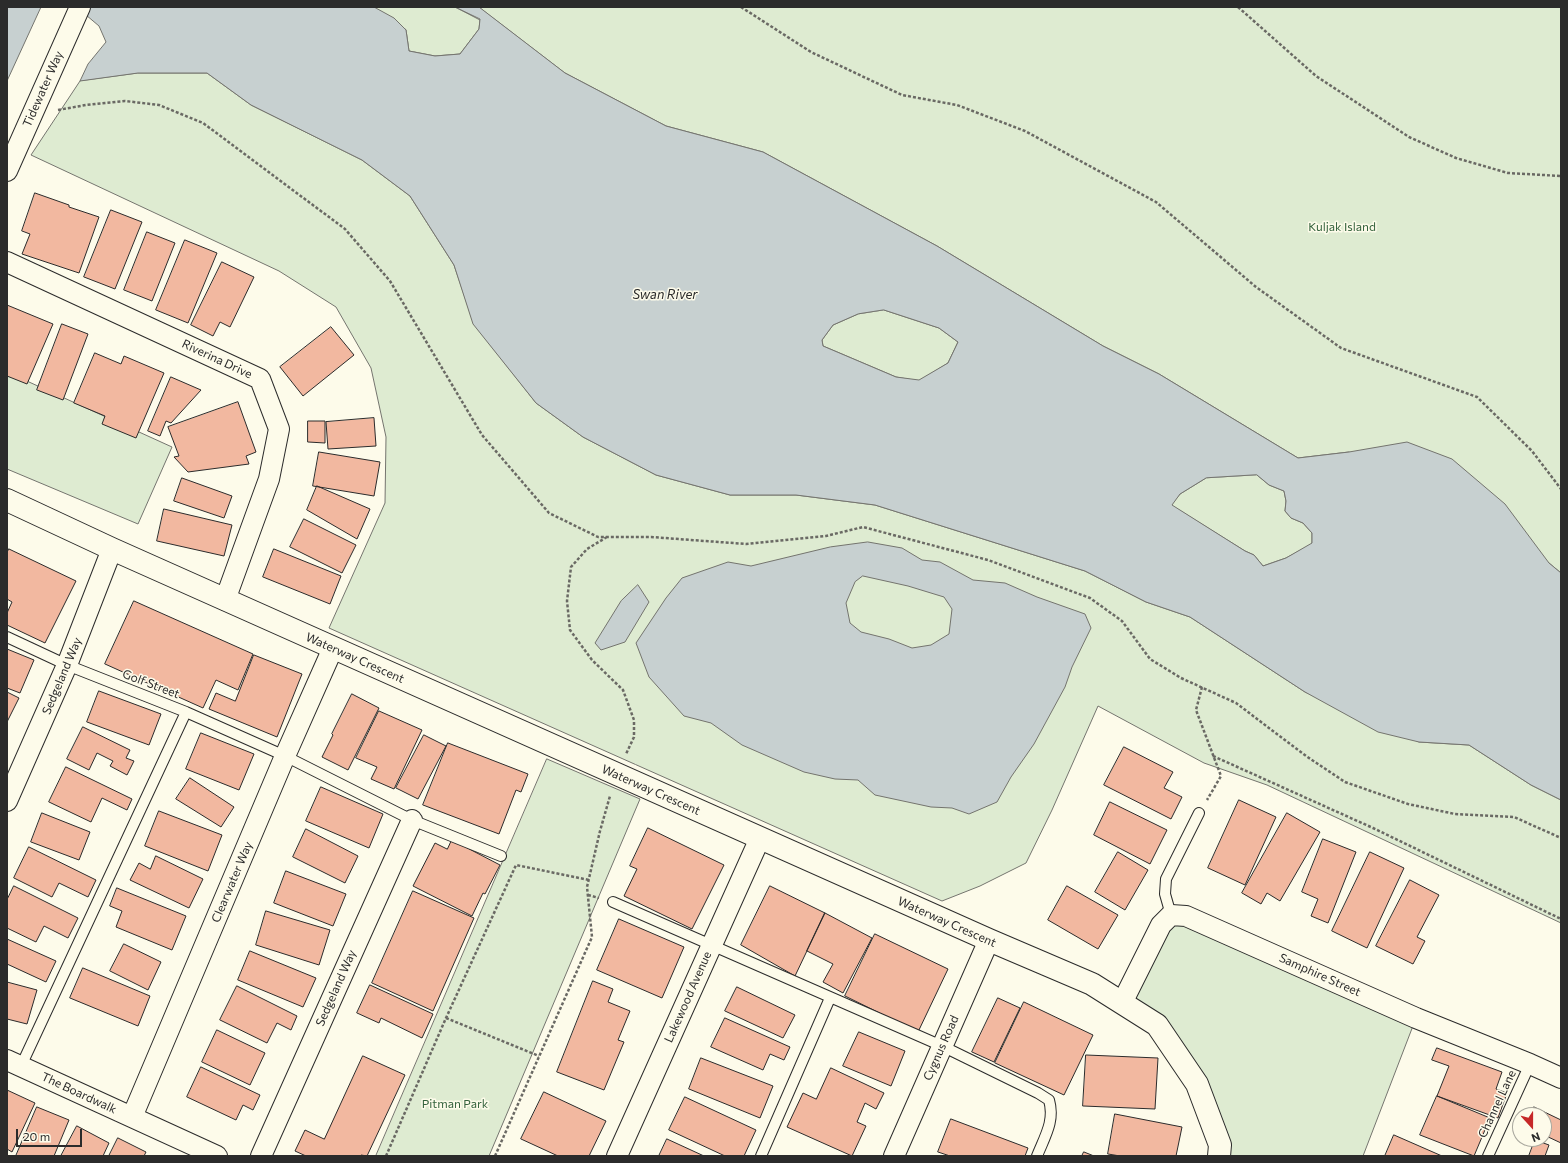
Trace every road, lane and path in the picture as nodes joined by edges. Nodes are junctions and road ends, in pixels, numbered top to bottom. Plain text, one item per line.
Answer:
1 (741, 7) edge
2 (1238, 7) edge
3 (79, 9) edge
4 (37, 103) junction
5 (7, 171) edge
6 (1561, 176) edge
7 (7, 262) edge
8 (1561, 489) edge
9 (7, 500) edge
10 (608, 537) junction
11 (112, 549) junction
12 (225, 600) junction
13 (7, 637) edge
14 (333, 648) junction
15 (67, 665) junction
16 (1202, 687) junction
17 (186, 712) junction
18 (285, 756) junction
19 (1213, 756) junction
20 (616, 774) junction
21 (7, 801) edge
22 (1199, 813) joint
23 (412, 820) junction
24 (760, 838) junction
25 (1561, 838) edge
26 (501, 856) dead end
27 (589, 880) junction
28 (613, 902) dead end
29 (1171, 915) junction
30 (1561, 918) edge
31 (989, 940) junction
32 (711, 946) junction
33 (830, 998) junction
34 (1122, 1003) junction
35 (446, 1018) junction
36 (942, 1046) junction
37 (539, 1056) junction
38 (14, 1063) edge
39 (1530, 1064) junction
40 (1561, 1078) edge
41 (132, 1117) junction
42 (217, 1156) edge
43 (261, 1156) edge
44 (386, 1156) edge
45 (495, 1156) edge
46 (617, 1156) edge
47 (761, 1156) edge
48 (894, 1156) edge
49 (1037, 1156) edge
50 (1220, 1156) edge
51 (1488, 1156) edge

1 - 8 path
2 - 6 path
3 - 4 street, Tidewater Way
4 - 5 street, Tidewater Way
4 - 10 path
7 - 12 street, Riverina Drive
9 - 11 street, Waterway Crescent
10 - 16 path
10 - 20 path
11 - 12 street, Waterway Crescent
11 - 15 street, Sedgeland Way
12 - 14 street, Waterway Crescent
13 - 15 lane, Golf Street
14 - 18 street, Clearwater Way
14 - 20 street, Waterway Crescent
15 - 17 lane, Golf Street
15 - 21 street, Sedgeland Way
16 - 19 path
16 - 25 path
17 - 18 lane, Golf Street
17 - 38 lane
18 - 23 lane, Golf Street
18 - 41 street, Clearwater Way
19 - 22 path
19 - 30 path
20 - 24 street, Waterway Crescent
20 - 27 path
22 - 29 lane
23 - 26 lane, Golf Street
23 - 43 street, Sedgeland Way
24 - 31 street, Waterway Crescent
24 - 32 street, Lakewood Avenue
27 - 35 path
27 - 37 path
28 - 32 lane
29 - 34 street
29 - 39 street, Samphire Street
31 - 34 street, Waterway Crescent
31 - 36 street, Cygnus Road
32 - 33 lane
32 - 46 street, Lakewood Avenue
33 - 36 lane
33 - 47 lane
34 - 50 street, Waterway Crescent
35 - 37 path
35 - 44 path
36 - 48 street, Cygnus Road
36 - 49 lane
37 - 45 path
38 - 41 street, The Boardwalk
39 - 40 street, Samphire Street
39 - 51 lane, Channel Lane
41 - 42 street, The Boardwalk

